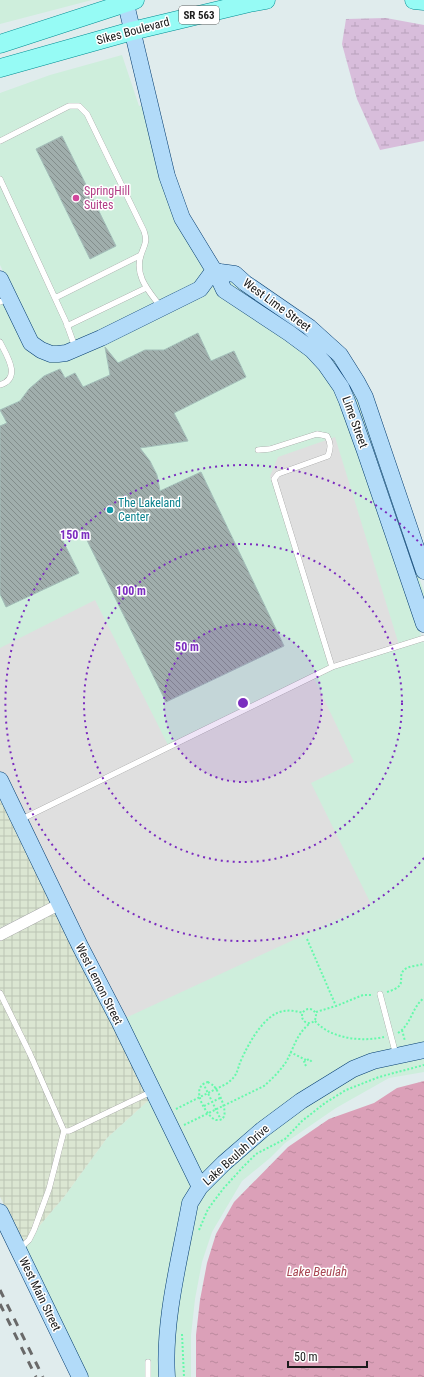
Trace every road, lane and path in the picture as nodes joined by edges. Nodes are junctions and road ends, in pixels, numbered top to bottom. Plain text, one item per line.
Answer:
1 (266, 0) edge
2 (414, 0) edge
3 (128, 1) edge
4 (424, 1) edge
5 (132, 31) junction
6 (0, 44) edge
7 (0, 68) edge
8 (0, 141) edge
9 (0, 179) edge
10 (141, 255) junction
11 (214, 270) junction
12 (0, 279) edge
13 (146, 288) junction
14 (55, 298) junction
15 (5, 300) edge
16 (161, 308) junction
17 (67, 326) junction
18 (0, 342) edge
19 (76, 349) junction
20 (0, 385) edge
21 (258, 450) dead end
22 (424, 571) edge
23 (424, 624) edge
24 (424, 638) edge
25 (332, 668) junction
26 (0, 780) edge
27 (20, 820) junction
28 (60, 904) junction
29 (0, 935) edge
30 (307, 939) dead end
31 (0, 993) edge
32 (380, 994) dead end
33 (424, 998) edge
34 (336, 1006) dead end
35 (303, 1013) junction
36 (315, 1021) junction
37 (309, 1024) junction
38 (402, 1030) junction
39 (391, 1035) junction
40 (401, 1049) junction
41 (424, 1050) edge
42 (290, 1052) junction
43 (306, 1060) junction
44 (312, 1062) dead end
45 (424, 1065) edge
46 (306, 1066) dead end
47 (202, 1083) junction
48 (216, 1089) junction
49 (153, 1091) junction
50 (208, 1093) junction
51 (199, 1097) junction
52 (220, 1098) junction
53 (212, 1102) junction
54 (204, 1106) junction
55 (224, 1106) junction
56 (175, 1109) dead end
57 (216, 1109) junction
58 (208, 1113) junction
59 (221, 1120) junction
60 (183, 1126) dead end
61 (64, 1130) junction
62 (200, 1187) junction
63 (0, 1212) edge
64 (197, 1234) dead end
65 (18, 1249) junction
66 (182, 1331) dead end
67 (148, 1362) dead end
68 (80, 1377) edge
69 (148, 1377) edge
70 (168, 1377) edge
71 (184, 1377) edge

1 - 5 main road, Sikes Boulevard / SR 563
2 - 4 main road
3 - 5 street
3 - 6 main road
5 - 7 main road, Sikes Boulevard / SR 563
5 - 11 street
8 - 10 lane
9 - 14 lane
10 - 13 lane
10 - 14 lane
11 - 16 street
11 - 22 street, West Lime Street
11 - 23 street, Lime Street
12 - 15 street
13 - 16 lane
13 - 17 lane
14 - 17 lane
15 - 19 street
16 - 19 street
17 - 19 lane
18 - 20 lane
21 - 25 lane
24 - 25 lane
25 - 27 lane
26 - 27 street, West Lemon Street
27 - 28 street, West Lemon Street
28 - 29 street
28 - 49 street, West Lemon Street
30 - 34 path
31 - 61 lane
32 - 39 lane
33 - 38 path
35 - 36 path
35 - 37 path
35 - 48 path
36 - 37 path
36 - 39 path
37 - 42 path
38 - 39 path
38 - 40 path
39 - 40 lane
40 - 41 street, Lake Beulah Drive
40 - 62 street, Lake Beulah Drive
42 - 43 path
42 - 55 path
43 - 44 path
43 - 46 path
45 - 64 path
47 - 48 path
47 - 50 path
47 - 51 path
48 - 50 path
48 - 52 path
49 - 61 lane
49 - 62 street, West Lemon Street
50 - 51 path
50 - 53 path
51 - 54 path
51 - 56 path
52 - 53 path
52 - 55 path
53 - 54 path
53 - 57 path
54 - 58 path
55 - 57 path
55 - 59 path
57 - 58 path
57 - 59 path
58 - 59 path
58 - 60 path
61 - 65 lane
62 - 70 street, Lake Beulah Drive
63 - 65 street, West Main Street
65 - 68 street, West Main Street
66 - 71 path
67 - 69 lane

